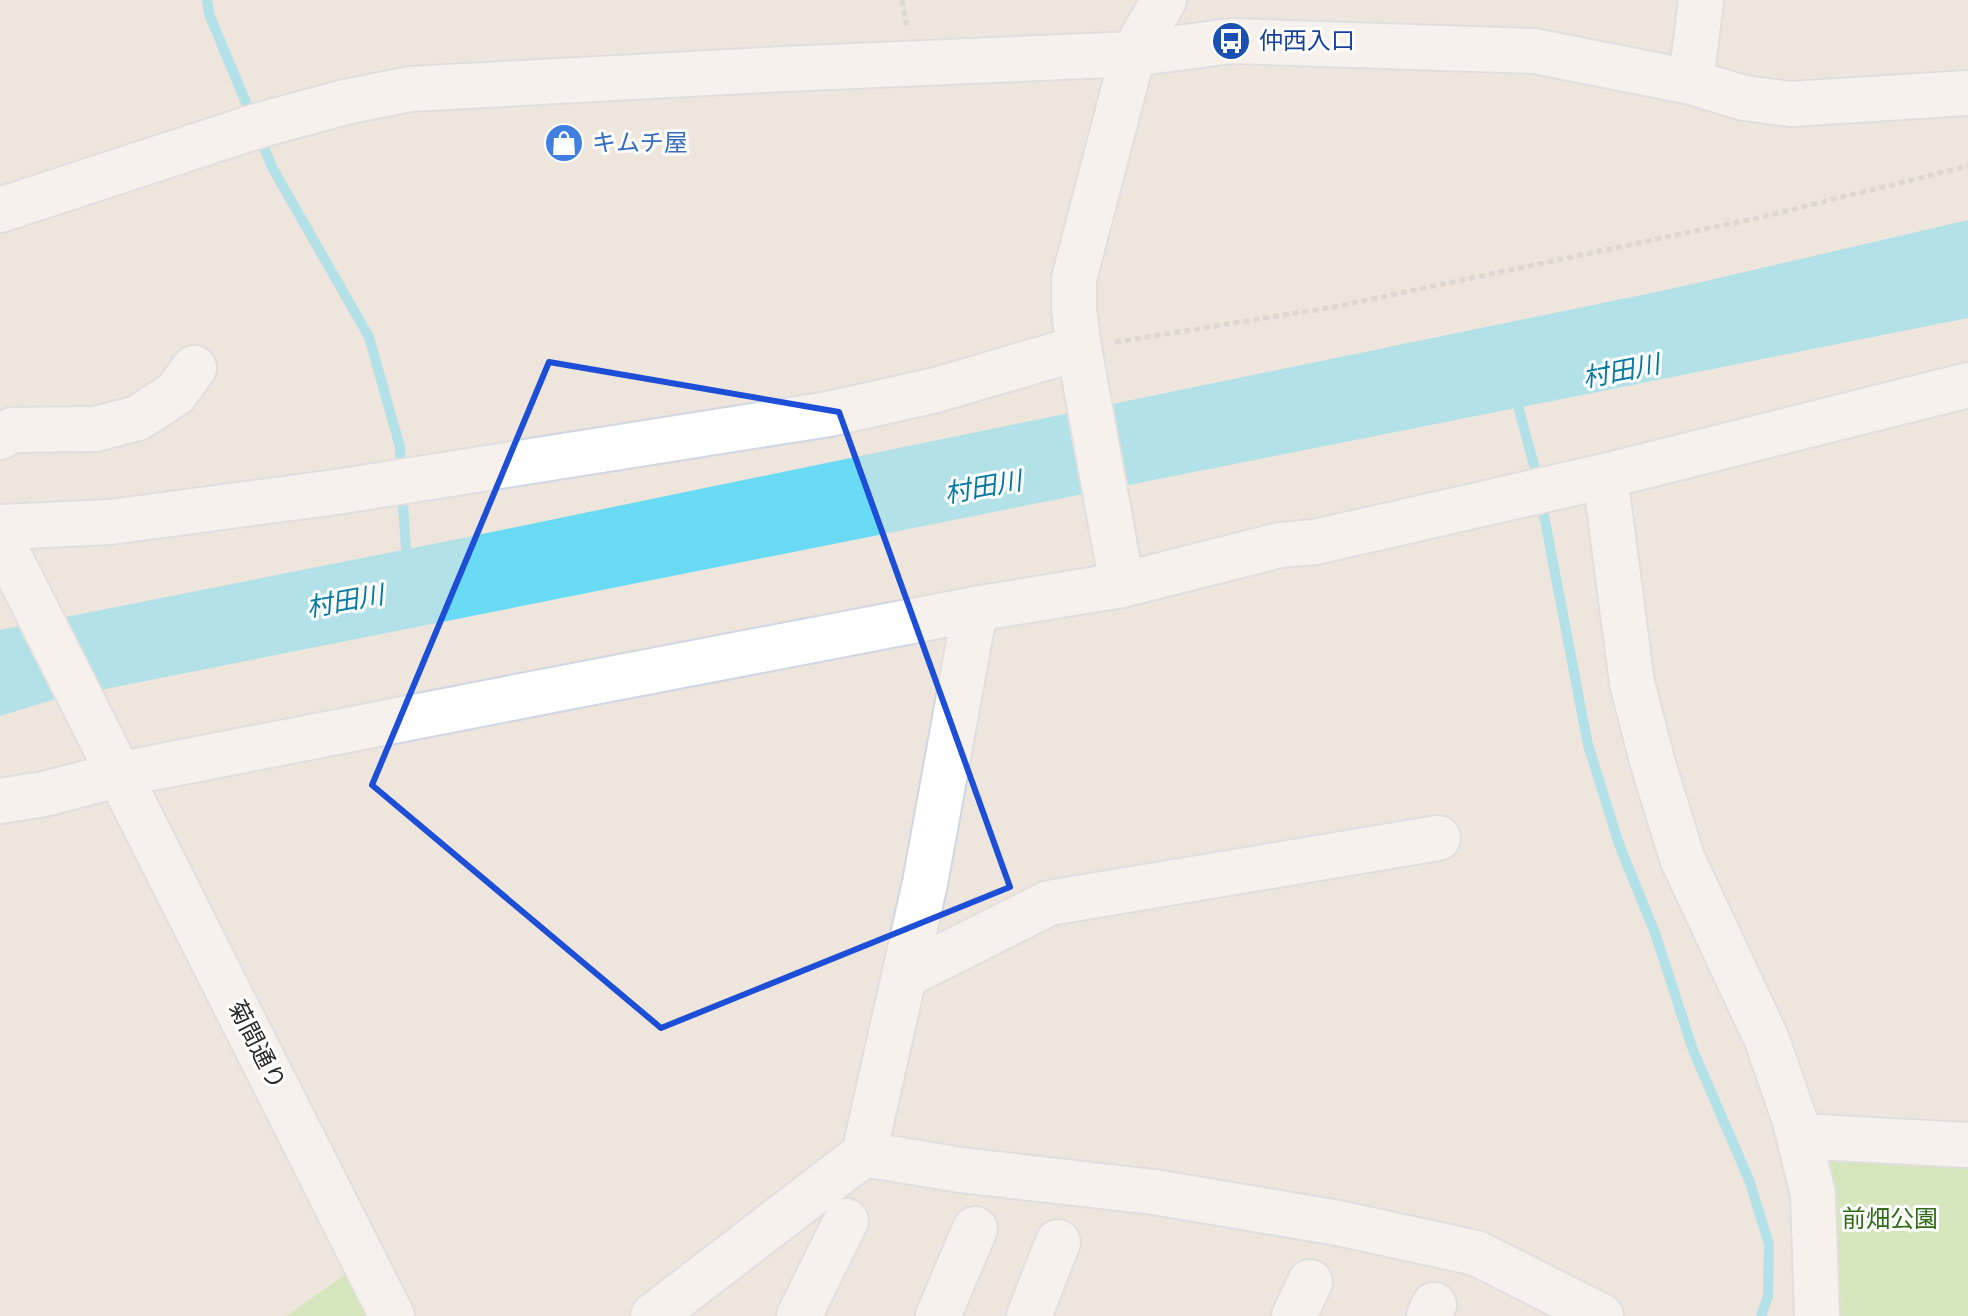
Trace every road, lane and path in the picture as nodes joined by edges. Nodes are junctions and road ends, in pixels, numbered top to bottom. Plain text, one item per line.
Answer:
1 (1164, 0) edge
2 (1701, 0) edge
3 (1133, 54) junction
4 (1691, 82) junction
5 (1968, 93) edge
6 (1968, 166) edge
7 (0, 210) edge
8 (1079, 348) junction
9 (194, 368) dead end
10 (1968, 385) edge
11 (0, 437) edge
12 (1605, 476) junction
13 (0, 527) edge
14 (0, 538) edge
15 (1122, 585) junction
16 (975, 609) junction
17 (121, 774) junction
18 (0, 801) edge
19 (1438, 838) dead end
20 (904, 976) junction
21 (1799, 1136) junction
22 (1968, 1145) edge
23 (864, 1154) junction
24 (846, 1221) dead end
25 (975, 1229) dead end
26 (1058, 1242) dead end
27 (1548, 1304) edge
28 (392, 1316) edge
29 (653, 1316) edge
30 (799, 1316) edge
31 (938, 1316) edge
32 (1029, 1316) edge
33 (1601, 1316) edge
34 (1817, 1316) edge

1 - 3 street
2 - 4 street
3 - 4 street
3 - 7 street
3 - 8 street
4 - 5 street
6 - 8 path
8 - 13 street
8 - 15 street
9 - 11 street
10 - 12 street
12 - 15 street
12 - 21 street
14 - 17 street, 菊間通り
15 - 16 street
16 - 17 street
16 - 20 street
17 - 18 street
17 - 28 street, 菊間通り
19 - 20 street
20 - 23 street
21 - 22 street
21 - 34 street
23 - 27 street
23 - 29 street
24 - 30 street
25 - 31 street
26 - 32 street
27 - 33 street

